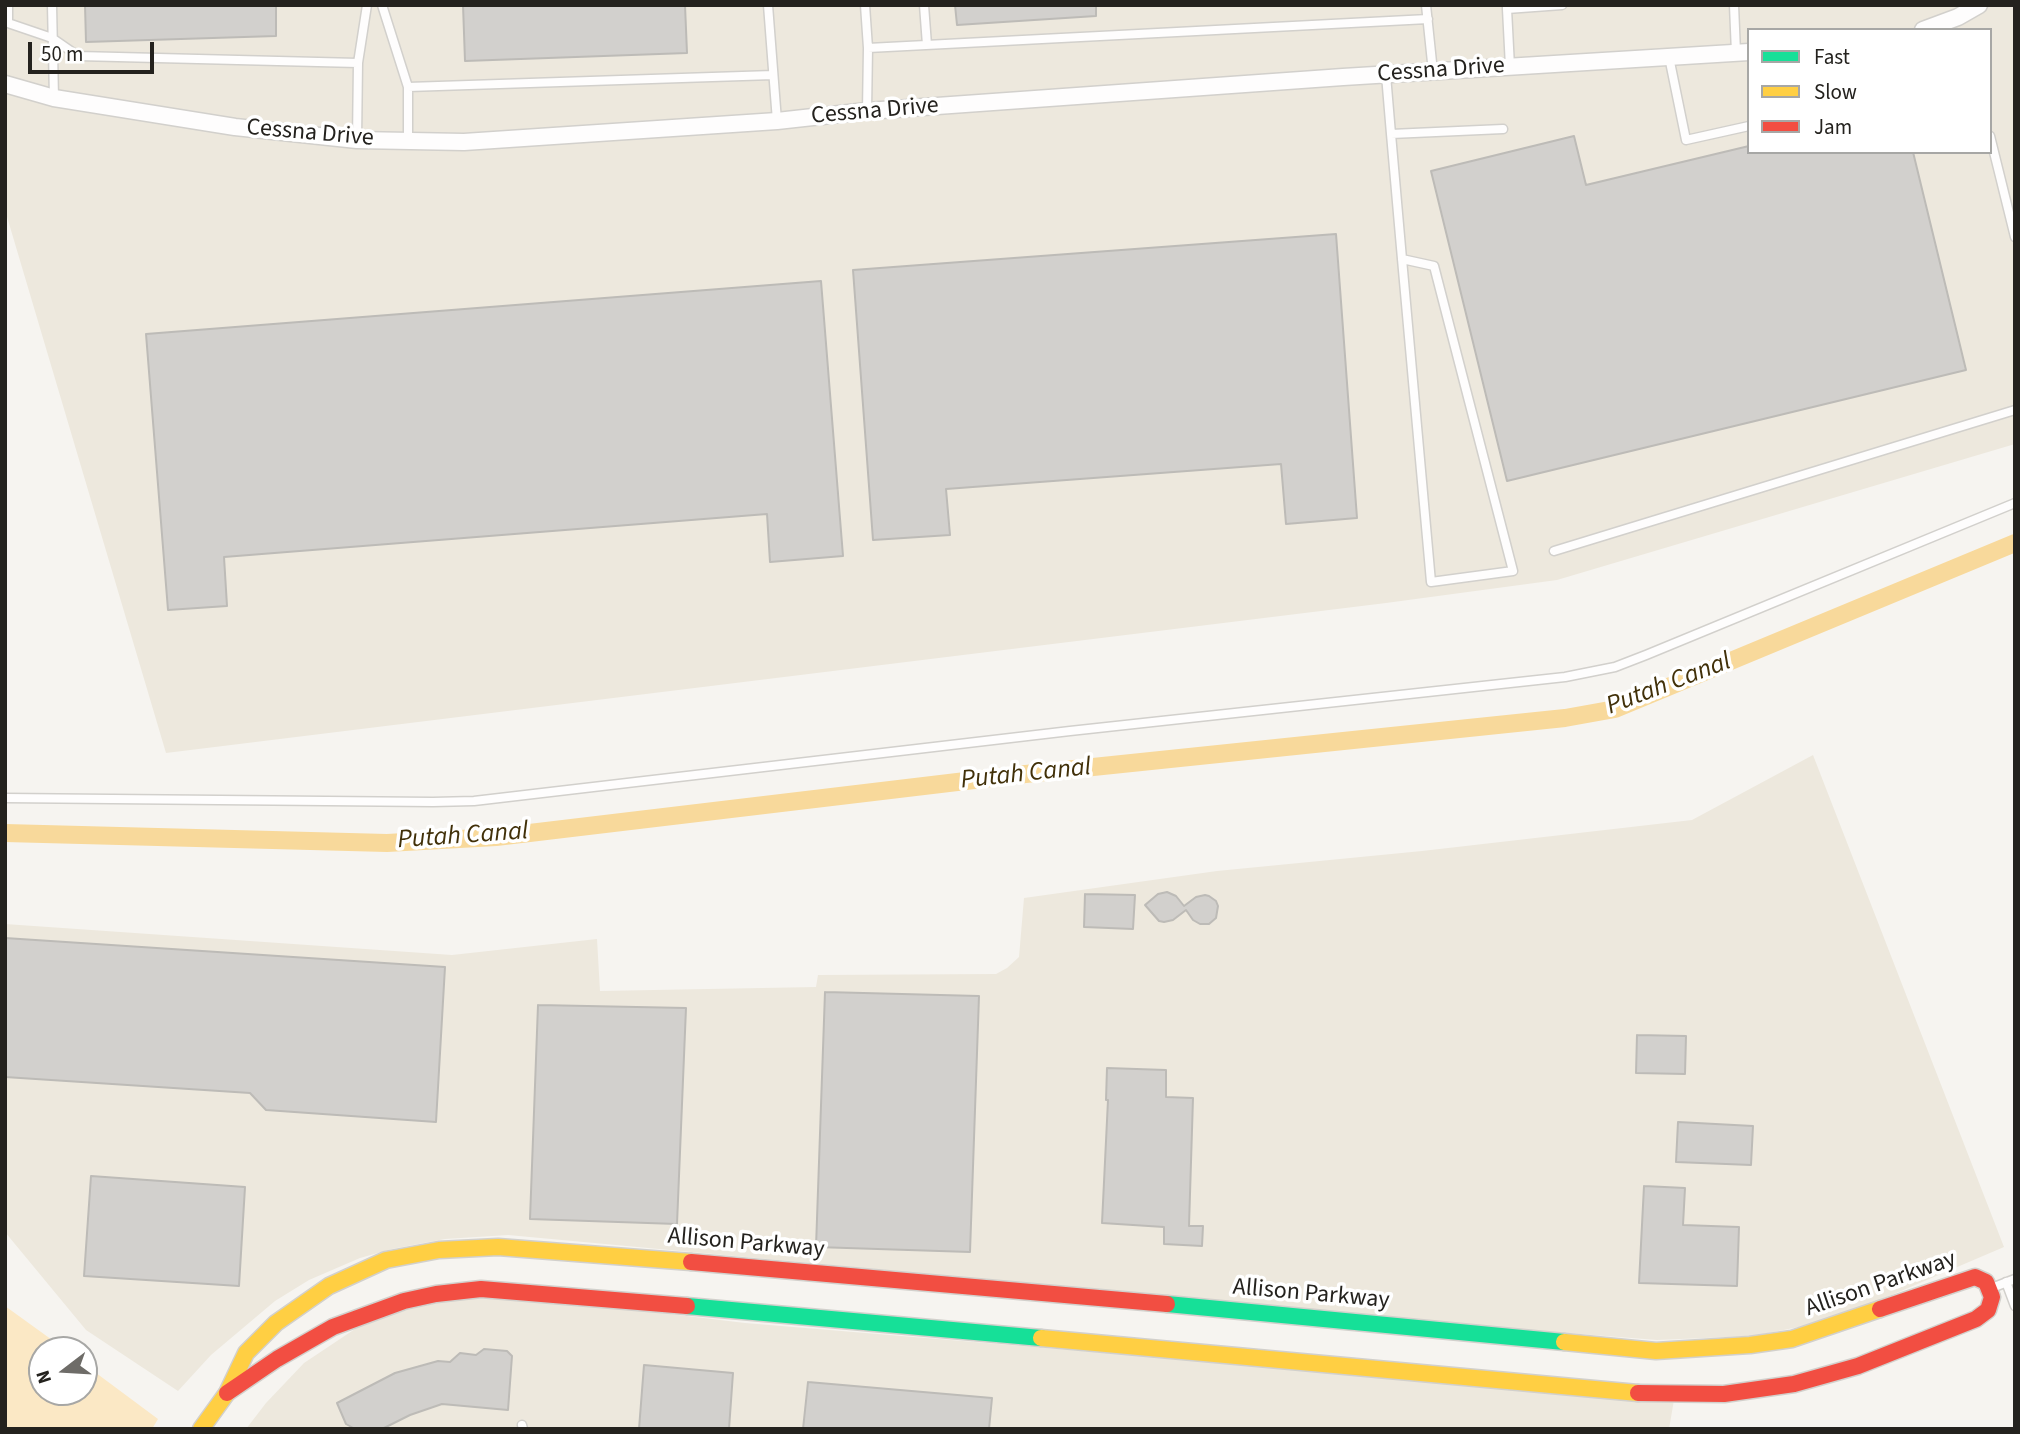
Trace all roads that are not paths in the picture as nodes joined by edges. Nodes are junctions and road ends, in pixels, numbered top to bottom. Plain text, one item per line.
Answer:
1 (8, 5) edge
2 (52, 5) edge
3 (366, 5) edge
4 (382, 5) edge
5 (768, 5) edge
6 (865, 5) edge
7 (924, 5) edge
8 (1426, 5) edge
9 (1562, 5) edge
10 (1734, 5) edge
11 (1979, 5) edge
12 (1507, 7) edge
13 (1427, 19) junction
14 (7, 23) edge
15 (1960, 23) edge
16 (1934, 28) edge
17 (52, 38) junction
18 (927, 45) junction
19 (868, 48) junction
20 (1742, 52) edge
21 (1669, 57) junction
22 (358, 63) junction
23 (1510, 67) junction
24 (1433, 72) junction
25 (774, 75) junction
26 (1386, 75) junction
27 (5, 84) edge
28 (408, 86) junction
29 (54, 98) junction
30 (867, 111) junction
31 (777, 121) junction
32 (1747, 126) edge
33 (1503, 130) dead end
34 (1391, 134) junction
35 (357, 140) junction
36 (408, 142) junction
37 (1992, 144) edge
38 (2015, 237) edge
39 (1402, 259) junction
40 (2015, 410) edge
41 (2015, 503) edge
42 (1554, 551) dead end
43 (5, 799) edge
44 (2015, 1279) edge
45 (2006, 1282) junction
46 (1989, 1289) junction
47 (2015, 1306) edge
48 (227, 1393) junction
49 (201, 1429) edge

1 - 14 lane
2 - 17 lane
3 - 22 lane
4 - 28 lane
5 - 25 lane
6 - 19 lane
7 - 18 lane
8 - 13 lane
9 - 12 lane
10 - 20 lane
11 - 15 street
12 - 23 lane
13 - 18 lane
13 - 24 lane
14 - 17 lane
15 - 16 street
17 - 22 lane
17 - 29 lane
18 - 19 lane
19 - 30 lane
20 - 21 street, Cessna Drive
21 - 23 street, Cessna Drive
21 - 32 lane
22 - 35 lane
23 - 24 street, Cessna Drive
24 - 26 street, Cessna Drive
25 - 28 lane
25 - 31 lane
26 - 30 street, Cessna Drive
26 - 34 lane
27 - 29 street, Cessna Drive
28 - 36 lane
29 - 35 street, Cessna Drive
30 - 31 street, Cessna Drive
31 - 36 street, Cessna Drive
33 - 34 lane
34 - 39 lane
35 - 36 street, Cessna Drive
37 - 38 lane
39 - 39 lane
40 - 42 lane
41 - 43 lane
44 - 45 lane
45 - 46 lane
45 - 47 lane
46 - 48 street, Allison Parkway
46 - 48 street, Allison Parkway
48 - 49 street, Allison Parkway

